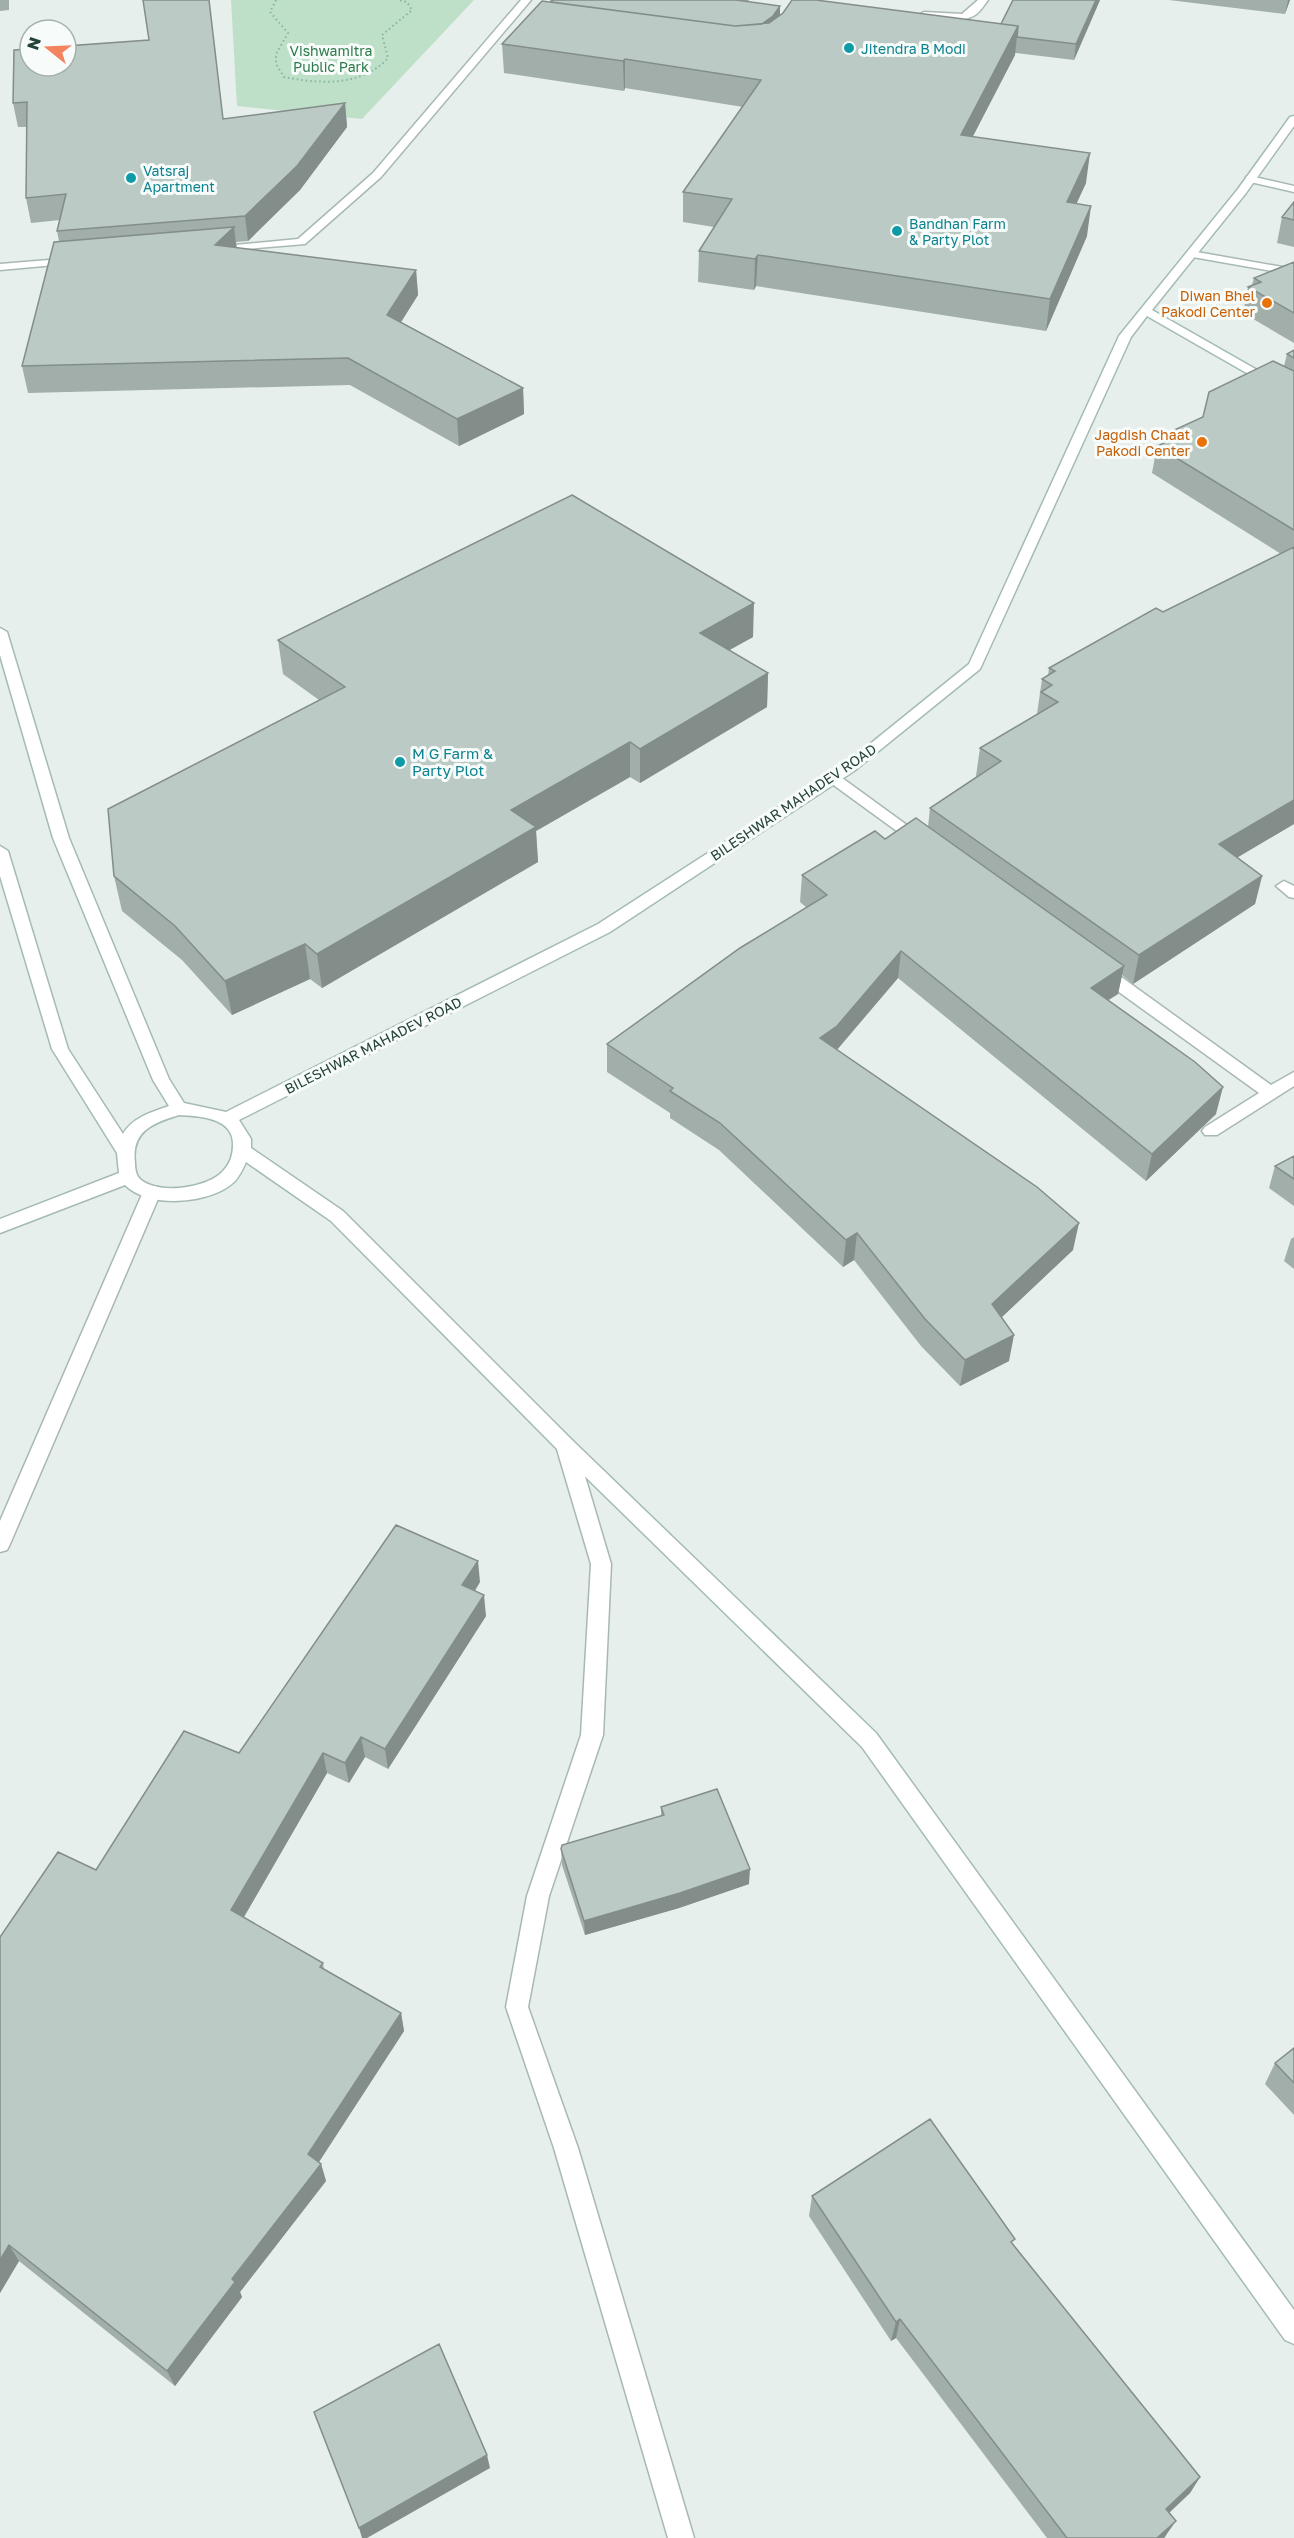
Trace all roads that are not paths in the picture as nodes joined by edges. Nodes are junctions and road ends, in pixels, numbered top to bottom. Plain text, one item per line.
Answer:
1 (526, 0) edge
2 (983, 0) edge
3 (917, 14) edge
4 (1294, 119) edge
5 (1250, 179) junction
6 (1294, 189) edge
7 (203, 251) edge
8 (1191, 254) junction
9 (84, 260) edge
10 (0, 267) edge
11 (1294, 272) edge
12 (1146, 311) junction
13 (1294, 396) edge
14 (0, 632) edge
15 (833, 778) junction
16 (0, 851) edge
17 (938, 854) edge
18 (1090, 963) edge
19 (1294, 1078) edge
20 (1271, 1093) junction
21 (179, 1109) junction
22 (226, 1119) junction
23 (1211, 1131) edge
24 (123, 1149) junction
25 (242, 1151) junction
26 (128, 1177) junction
27 (152, 1192) junction
28 (0, 1226) edge
29 (566, 1446) junction
30 (0, 1544) edge
31 (1294, 2331) edge
32 (681, 2538) edge

1 - 7 street
2 - 3 street
4 - 5 street, BILESHWAR MAHADEV ROAD
5 - 6 street
5 - 8 street, BILESHWAR MAHADEV ROAD
8 - 11 street
8 - 12 street, BILESHWAR MAHADEV ROAD
9 - 10 street
12 - 13 street
12 - 15 street, BILESHWAR MAHADEV ROAD
14 - 21 street
15 - 17 street
15 - 22 street, BILESHWAR MAHADEV ROAD
16 - 24 street
18 - 20 street
19 - 20 street
20 - 23 street
21 - 22 street
21 - 24 street
22 - 25 street
24 - 26 street
25 - 27 street
25 - 29 street
26 - 27 street
26 - 28 street
27 - 30 street
29 - 31 street
29 - 32 street

